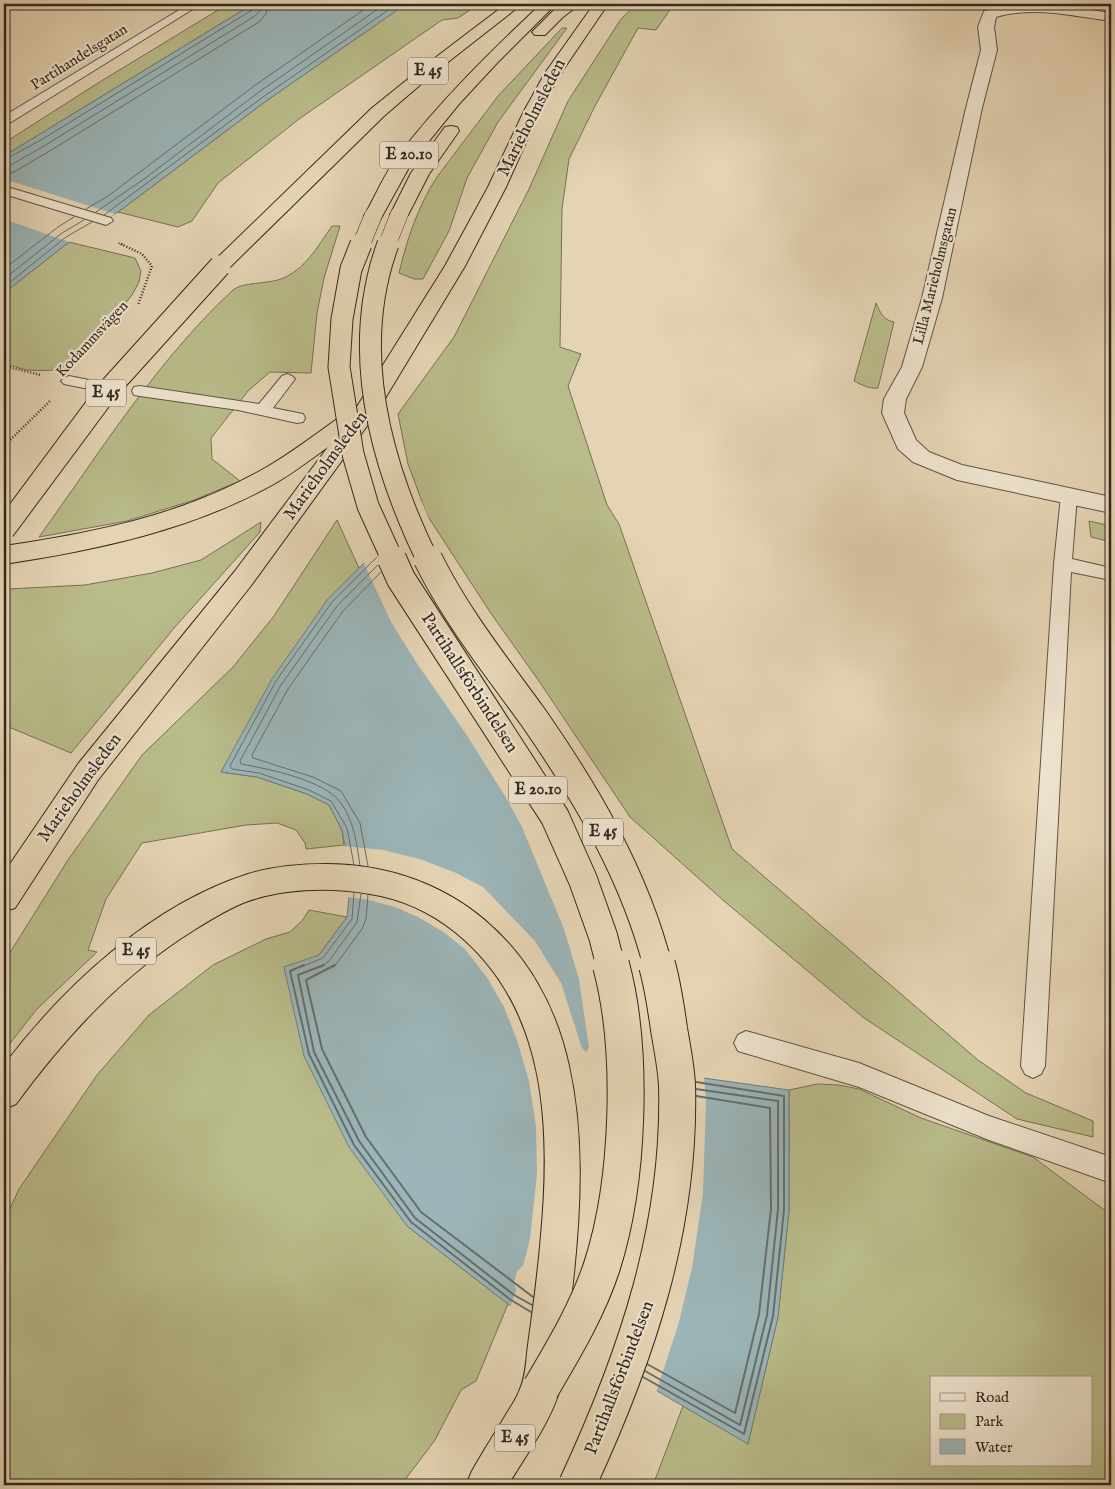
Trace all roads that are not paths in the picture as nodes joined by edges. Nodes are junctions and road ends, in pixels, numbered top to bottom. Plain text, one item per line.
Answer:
1 (196, 4) edge
2 (515, 4) edge
3 (549, 4) edge
4 (573, 4) edge
5 (601, 4) edge
6 (1111, 17) edge
7 (523, 50) dead end
8 (466, 112) dead end
9 (4, 121) edge
10 (4, 190) edge
11 (386, 216) junction
12 (106, 221) dead end
13 (287, 379) dead end
14 (69, 381) road end
15 (88, 384) dead end
16 (140, 391) dead end
17 (263, 410) junction
18 (367, 410) junction
19 (297, 418) dead end
20 (1068, 496) junction
21 (1111, 505) edge
22 (4, 530) edge
23 (4, 555) edge
24 (1063, 564) junction
25 (1111, 574) edge
26 (4, 898) edge
27 (746, 1043) dead end
28 (1032, 1066) dead end
29 (4, 1092) edge
30 (1111, 1170) edge
31 (541, 1388) junction
32 (486, 1485) edge
33 (577, 1485) edge

1 - 9 lane, Partihandelsgatan
2 - 22 highway, E 45, bridge
3 - 11 highway, Partihallsförbindelsen / E 20.10
4 - 7 highway
5 - 18 highway, Marieholmsleden
6 - 20 street, Lilla Marieholmsgatan
8 - 11 highway, Partihallsförbindelsen / E 45
10 - 12 lane
11 - 31 highway, Partihallsförbindelsen / E 20.10, bridge
11 - 33 highway, Partihallsförbindelsen / E 45, bridge
13 - 17 lane
14 - 15 lane
16 - 17 lane
17 - 19 lane
18 - 23 highway
18 - 26 highway, Marieholmsleden
20 - 21 street, Lilla Marieholmsgatan
20 - 24 lane
24 - 25 lane
24 - 28 lane
27 - 30 lane
29 - 31 highway, E 45
31 - 32 highway, Partihallsförbindelsen / E 45

